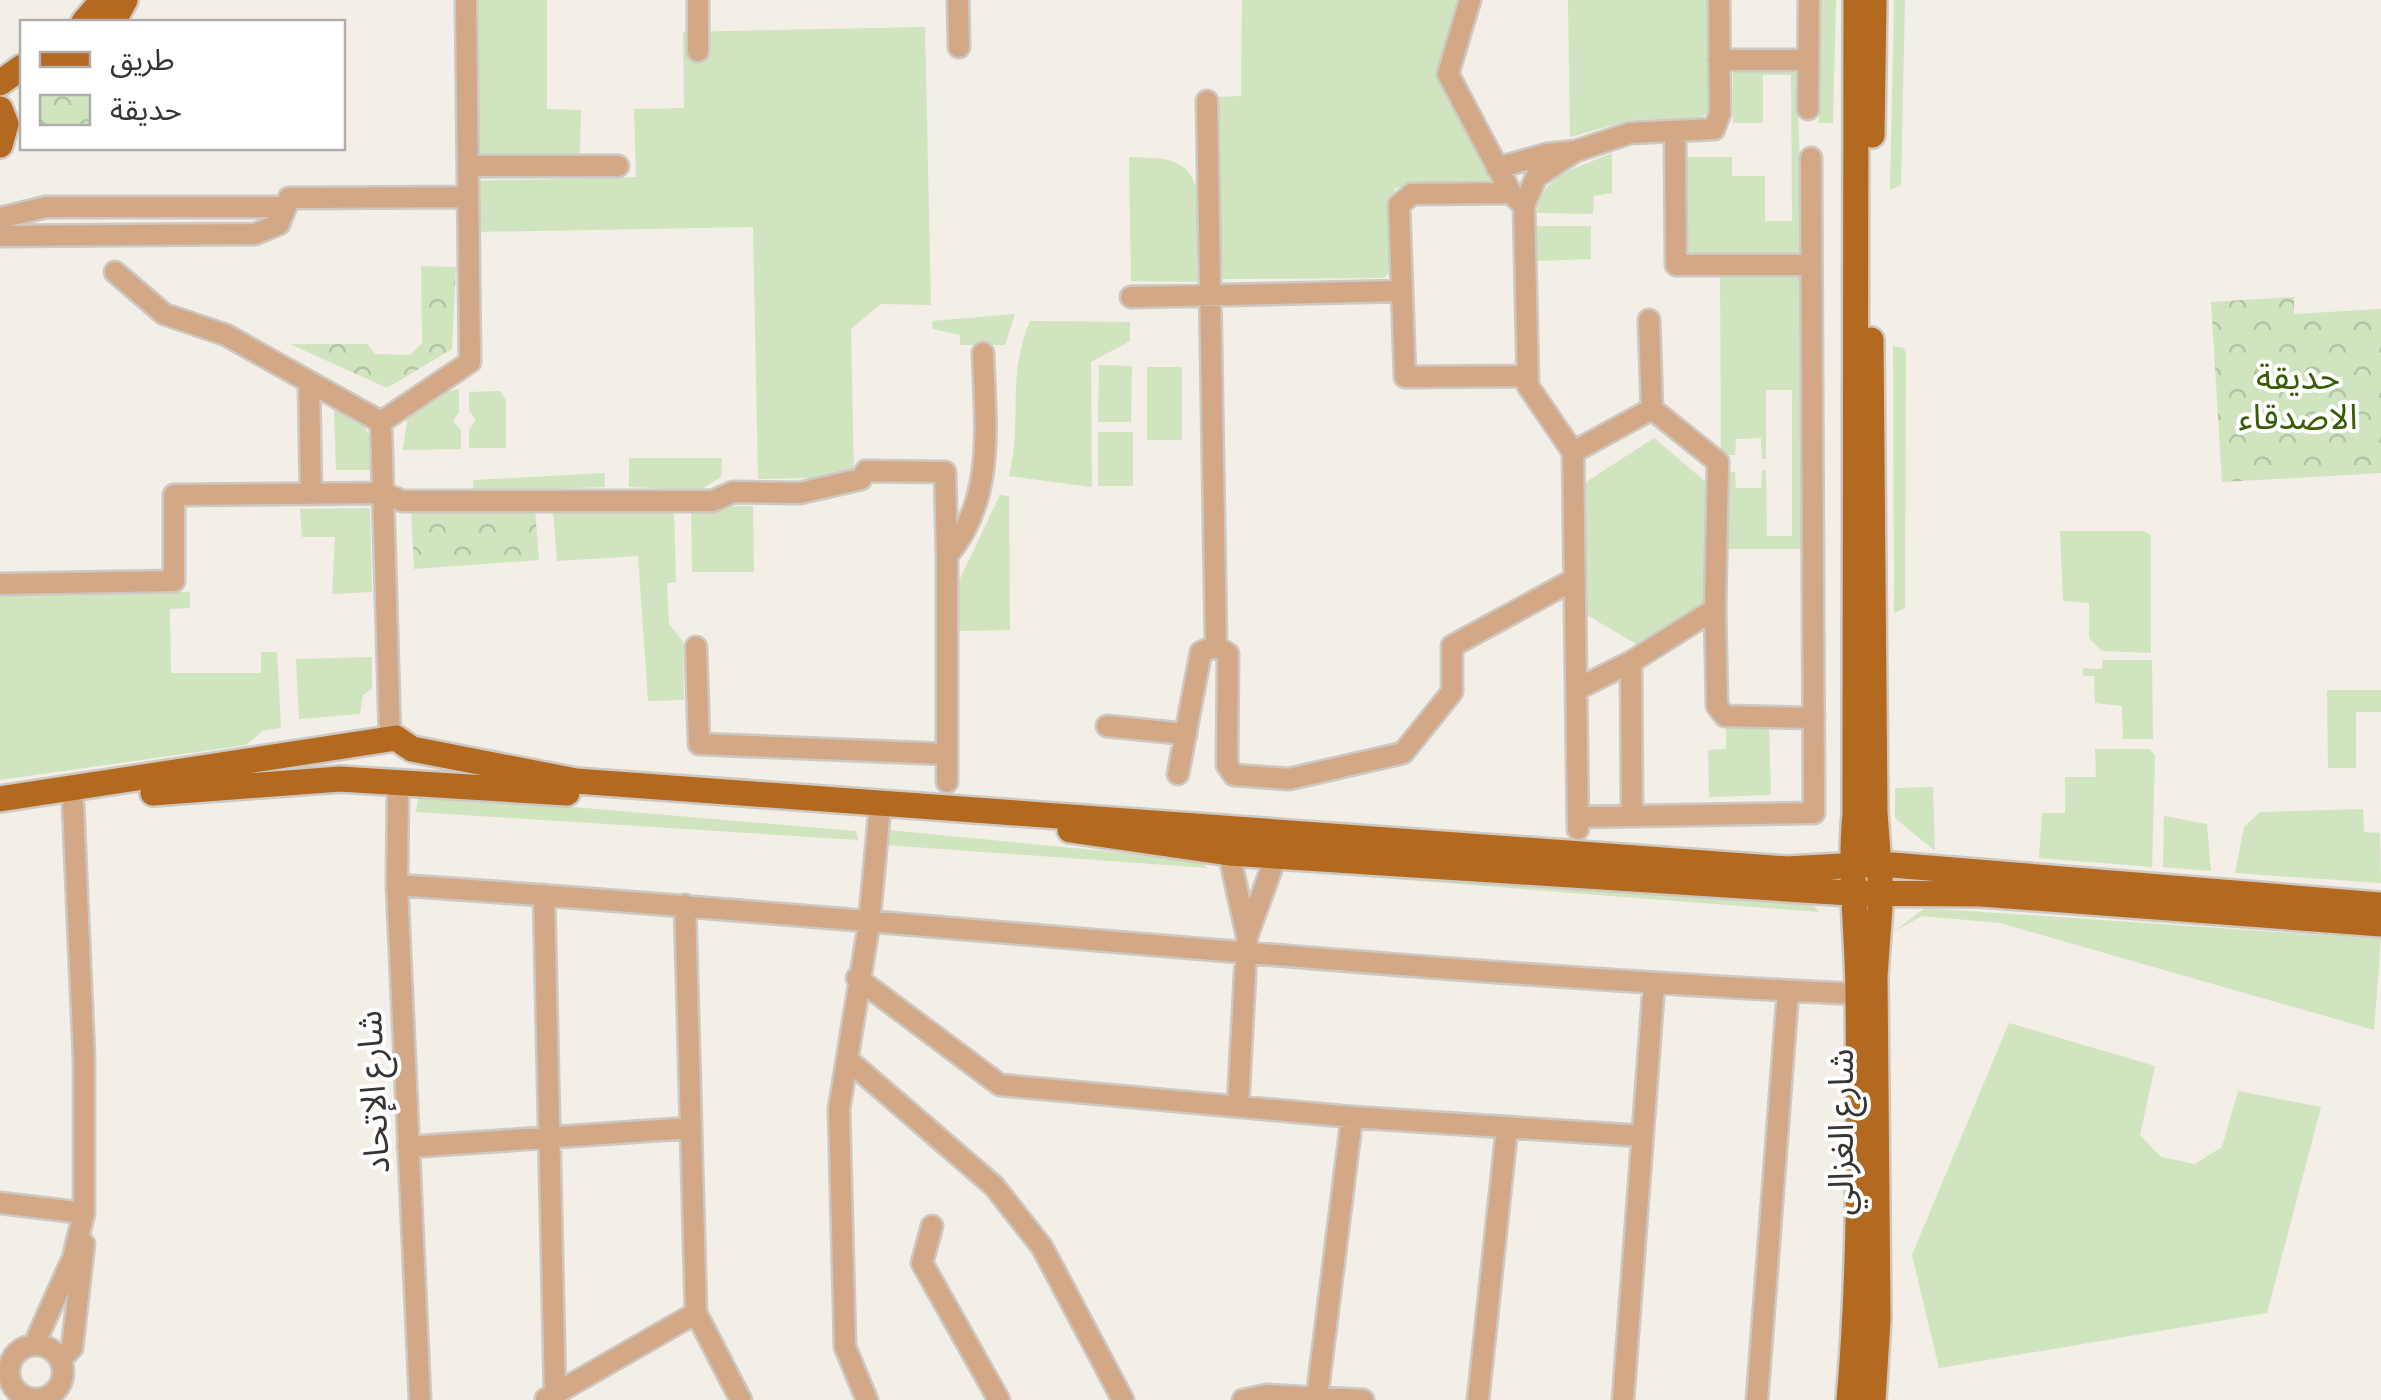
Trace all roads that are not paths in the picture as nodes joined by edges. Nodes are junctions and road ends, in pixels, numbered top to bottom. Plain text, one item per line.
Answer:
1 (103, 0) edge
2 (466, 0) edge
3 (698, 0) edge
4 (958, 0) edge
5 (1470, 0) edge
6 (1719, 0) edge
7 (1809, 0) edge
8 (1856, 0) edge
9 (1874, 0) edge
10 (86, 20) edge
11 (959, 47) dead end
12 (698, 51) dead end
13 (1719, 60) junction
14 (1808, 60) junction
15 (1207, 101) dead end
16 (1808, 108) dead end
17 (0, 109) edge
18 (20, 126) edge
19 (1675, 132) junction
20 (0, 145) edge
21 (1576, 152) junction
22 (1811, 158) dead end
23 (468, 166) junction
24 (618, 166) dead end
25 (1497, 168) junction
26 (468, 197) junction
27 (1517, 200) junction
28 (286, 207) junction
29 (0, 218) edge
30 (0, 236) edge
31 (1812, 266) junction
32 (115, 272) dead end
33 (1402, 291) junction
34 (1210, 296) junction
35 (1131, 297) dead end
36 (1649, 320) dead end
37 (982, 353) dead end
38 (1528, 376) junction
39 (309, 382) junction
40 (1652, 409) junction
41 (381, 422) junction
42 (1573, 452) junction
43 (384, 493) junction
44 (311, 494) junction
45 (947, 556) junction
46 (1575, 579) junction
47 (0, 584) edge
48 (1538, 600) junction
49 (1715, 609) junction
50 (1576, 623) junction
51 (1216, 646) junction
52 (696, 648) dead end
53 (1631, 662) junction
54 (1576, 689) junction
55 (1814, 718) junction
56 (1107, 726) dead end
57 (1186, 734) junction
58 (394, 743) junction
59 (946, 754) junction
60 (1178, 774) dead end
61 (391, 781) junction
62 (947, 782) dead end
63 (0, 799) edge
64 (74, 804) junction
65 (0, 815) edge
66 (1632, 816) junction
67 (879, 817) junction
68 (1229, 853) junction
69 (1276, 856) junction
70 (1880, 864) junction
71 (1850, 866) junction
72 (397, 885) junction
73 (1850, 893) junction
74 (1882, 893) junction
75 (544, 895) junction
76 (2381, 904) edge
77 (685, 906) junction
78 (870, 924) junction
79 (2381, 924) edge
80 (1247, 945) junction
81 (857, 978) junction
82 (1654, 983) junction
83 (1788, 991) junction
84 (1858, 994) junction
85 (848, 1060) junction
86 (1238, 1106) junction
87 (1352, 1117) junction
88 (691, 1128) junction
89 (1507, 1128) junction
90 (550, 1134) junction
91 (1642, 1136) junction
92 (408, 1147) junction
93 (0, 1203) edge
94 (84, 1218) junction
95 (932, 1226) dead end
96 (696, 1314) junction
97 (34, 1345) junction
98 (6, 1355) edge
99 (60, 1360) junction
100 (7, 1394) edge
101 (54, 1395) edge
102 (550, 1397) edge
103 (1317, 1397) junction
104 (1247, 1399) edge
105 (420, 1400) edge
106 (741, 1400) edge
107 (867, 1400) edge
108 (999, 1400) edge
109 (1124, 1400) edge
110 (1363, 1400) edge
111 (1478, 1400) edge
112 (1624, 1400) edge
113 (1756, 1400) edge
114 (1849, 1400) edge
115 (1873, 1400) edge

1 - 10 main road
2 - 23 street
3 - 12 street
4 - 11 street
5 - 25 street
6 - 13 street
7 - 14 street
8 - 71 main road, شارع الغزالي
9 - 70 main road, شارع الغزالي
13 - 14 street
13 - 19 street
14 - 16 street
15 - 34 street
17 - 20 main road
18 - 20 main road
19 - 21 street
19 - 31 street
21 - 25 street
21 - 27 street
22 - 31 street
23 - 24 street
23 - 26 street
25 - 27 street
26 - 28 street
26 - 41 street
27 - 33 street
27 - 38 street
28 - 29 street
28 - 30 street
31 - 55 street
32 - 39 street
33 - 34 street
33 - 38 street
34 - 35 street
34 - 51 street
36 - 40 street
37 - 45 street
38 - 42 street
39 - 41 street
39 - 44 street
40 - 42 street
40 - 49 street
41 - 43 street
42 - 46 street
43 - 44 street
43 - 45 street
43 - 58 street
44 - 47 street
45 - 59 street
46 - 48 street
46 - 50 street
48 - 50 street
48 - 51 street
49 - 53 street
49 - 55 street
50 - 54 street
51 - 57 street
52 - 59 street
53 - 54 street
53 - 66 street
54 - 66 street
55 - 66 street
56 - 57 street
57 - 60 street
58 - 61 main road
58 - 61 main road
58 - 63 main road
58 - 71 main road
59 - 62 street
61 - 64 main road
61 - 67 main road
61 - 72 street, شارع الإتحاد
64 - 65 main road
64 - 94 street
67 - 68 main road
67 - 78 street
68 - 69 main road
68 - 80 street
69 - 73 main road
69 - 80 street
70 - 71 main road
70 - 74 main road, شارع الغزالي
70 - 76 main road
71 - 73 main road, شارع الغزالي
72 - 75 street
72 - 92 street, شارع الإتحاد
73 - 74 main road
73 - 84 main road, شارع الغزالي
74 - 79 main road
74 - 115 main road, شارع الغزالي
75 - 77 street
75 - 90 street
77 - 78 street
77 - 88 street
78 - 80 street
78 - 81 street
80 - 82 street
80 - 86 street
81 - 85 street
81 - 86 street
82 - 83 street
82 - 91 street
83 - 84 street
83 - 113 street
84 - 114 main road, شارع الغزالي
85 - 107 street
85 - 109 street
86 - 87 street
87 - 89 street
87 - 103 street
88 - 90 street
88 - 96 street
89 - 91 street
89 - 111 street
90 - 92 street
90 - 102 street
91 - 112 street
92 - 105 street, شارع الإتحاد
93 - 94 street
94 - 97 street
94 - 99 street
95 - 108 street
96 - 102 street
96 - 106 street
97 - 98 street
97 - 99 street
98 - 100 street
99 - 101 street
100 - 101 street
103 - 104 street
103 - 110 street

